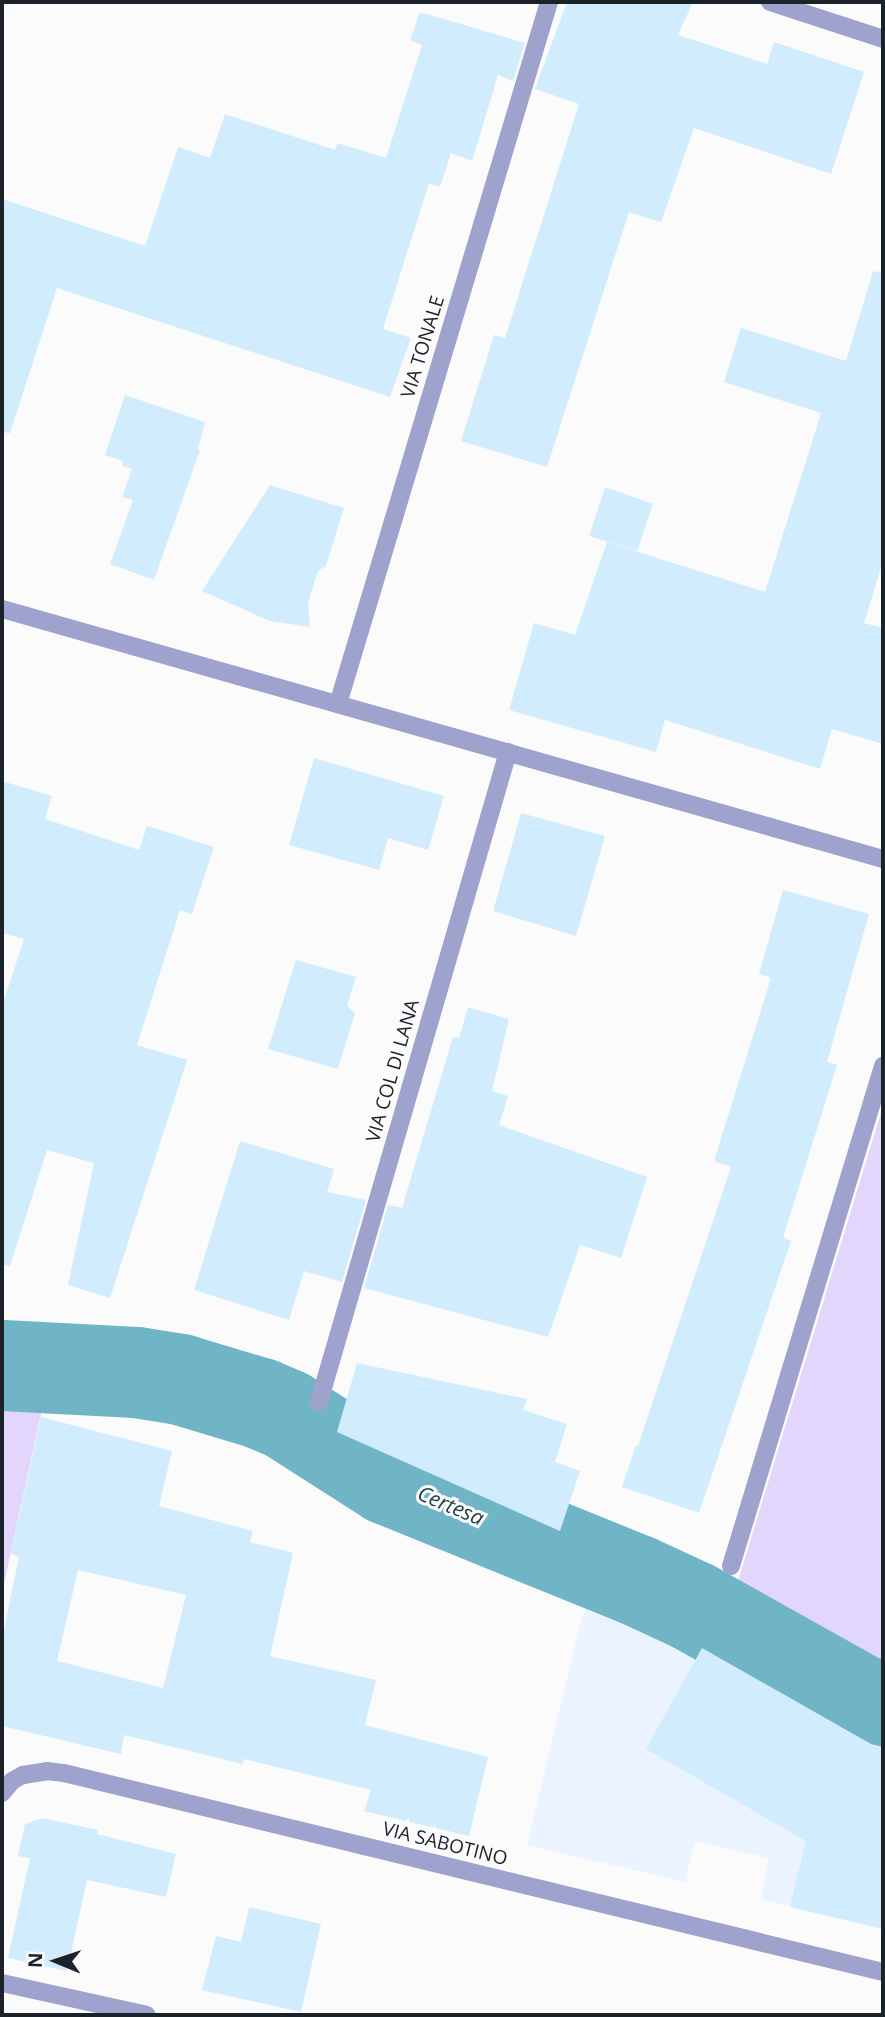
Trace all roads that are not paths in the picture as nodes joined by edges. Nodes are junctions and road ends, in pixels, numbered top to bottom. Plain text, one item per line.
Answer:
1 (549, 2) edge
2 (770, 2) edge
3 (883, 39) edge
4 (2, 610) edge
5 (338, 704) junction
6 (508, 752) junction
7 (883, 859) edge
8 (883, 1066) edge
9 (319, 1402) dead end
10 (731, 1566) dead end
11 (2, 1792) edge
12 (883, 1972) edge
13 (2, 1983) edge
14 (148, 2015) edge

1 - 5 street, VIA TONALE
2 - 3 street
4 - 5 street
5 - 6 street
6 - 7 street
6 - 9 street, VIA COL DI LANA
8 - 10 street
11 - 12 street, VIA SABOTINO
13 - 14 street

